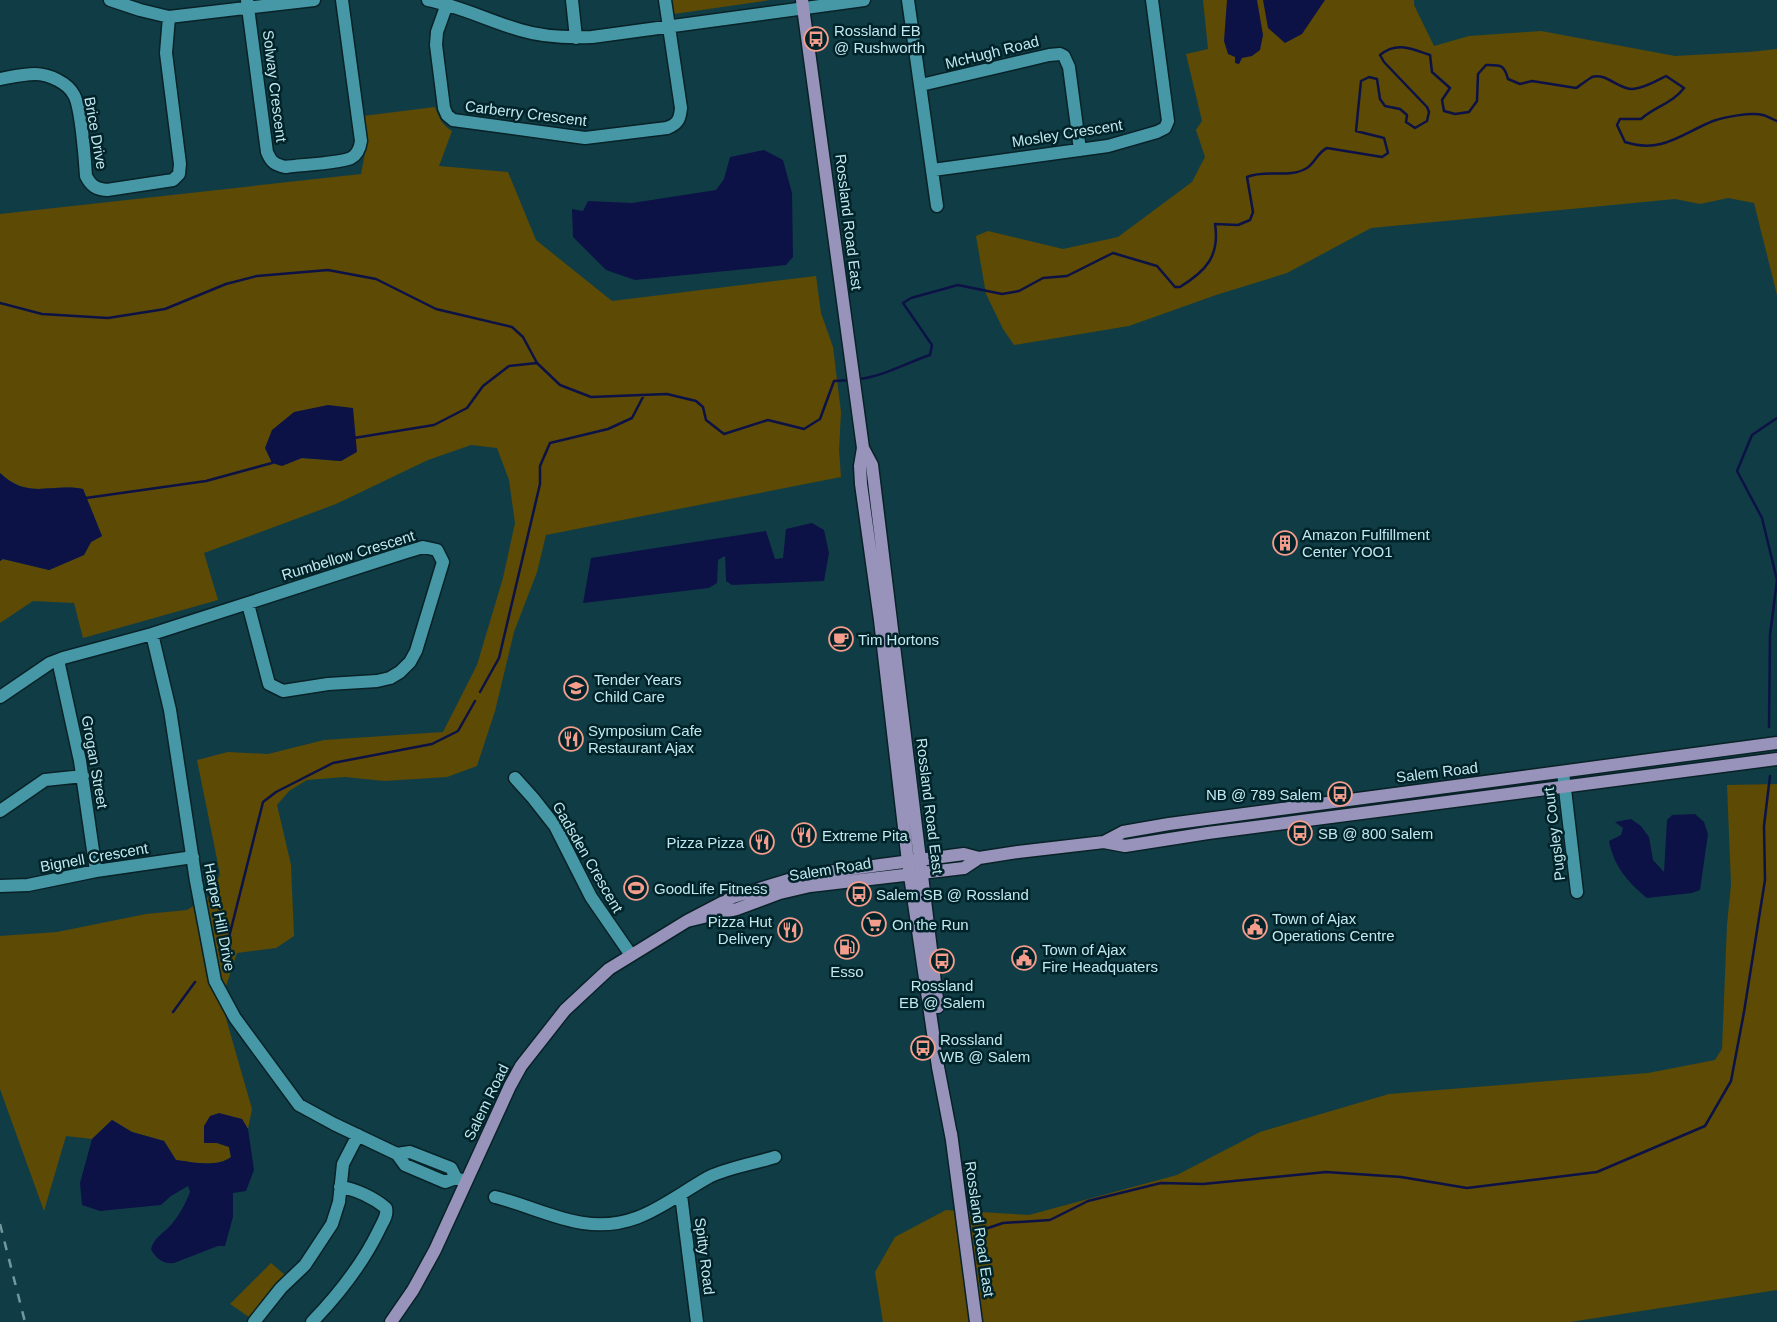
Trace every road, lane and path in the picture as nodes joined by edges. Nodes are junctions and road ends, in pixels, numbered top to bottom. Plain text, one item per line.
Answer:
1 (110, 0) edge
2 (314, 0) edge
3 (342, 0) edge
4 (428, 0) edge
5 (572, 0) edge
6 (664, 0) edge
7 (864, 0) edge
8 (908, 0) edge
9 (1152, 0) edge
10 (248, 4) edge
11 (446, 4) junction
12 (802, 4) edge
13 (168, 17) junction
14 (668, 27) junction
15 (576, 38) junction
16 (0, 79) edge
17 (921, 85) junction
18 (1080, 150) junction
19 (933, 170) junction
20 (938, 206) dead end
21 (248, 604) junction
22 (152, 634) junction
23 (58, 660) junction
24 (0, 697) edge
25 (1777, 743) edge
26 (1777, 759) edge
27 (1562, 772) junction
28 (83, 776) junction
29 (515, 778) dead end
30 (1564, 787) junction
31 (0, 811) edge
32 (1104, 842) junction
33 (193, 857) junction
34 (915, 867) junction
35 (96, 871) junction
36 (0, 884) edge
37 (1577, 892) dead end
38 (631, 955) junction
39 (358, 1135) junction
40 (775, 1157) dead end
41 (461, 1180) junction
42 (340, 1187) junction
43 (681, 1195) junction
44 (495, 1197) dead end
45 (254, 1322) edge
46 (312, 1322) edge
47 (391, 1322) edge
48 (697, 1322) edge
49 (976, 1322) edge

1 - 13 street
2 - 10 street
3 - 10 street, Solway Crescent
4 - 11 street
5 - 15 street
6 - 14 street
7 - 12 street
8 - 17 street
9 - 18 street, Mosley Crescent
10 - 13 street
11 - 14 street, Carberry Crescent
11 - 15 street
12 - 14 street
12 - 34 main road, Rossland Road East
13 - 16 street, Brice Drive
14 - 15 street
17 - 18 street, McHugh Road
17 - 19 street
18 - 19 street, Mosley Crescent
19 - 20 street
21 - 21 street, Rumbellow Crescent
21 - 22 street, Rumbellow Crescent
22 - 23 street
22 - 33 street, Harper Hill Drive
23 - 24 street
23 - 28 street, Grogan Street
25 - 27 main road, Salem Road
26 - 30 main road, Salem Road
27 - 30 street, Pugsley Court
27 - 32 main road, Salem Road
28 - 31 street
28 - 35 street, Grogan Street
29 - 38 street, Gadsden Crescent
30 - 32 main road, Salem Road
30 - 37 street, Pugsley Court
32 - 34 main road, Salem Road
33 - 35 street, Bignell Crescent
33 - 39 street, Harper Hill Drive
34 - 38 main road, Salem Road
34 - 49 main road, Rossland Road East
35 - 36 street, Bignell Crescent
38 - 41 main road, Salem Road
39 - 41 street, Harper Hill Drive
39 - 42 street
40 - 43 street
41 - 47 main road, Salem Road
42 - 45 street
42 - 46 street
43 - 44 street
43 - 48 street, Spitty Road

